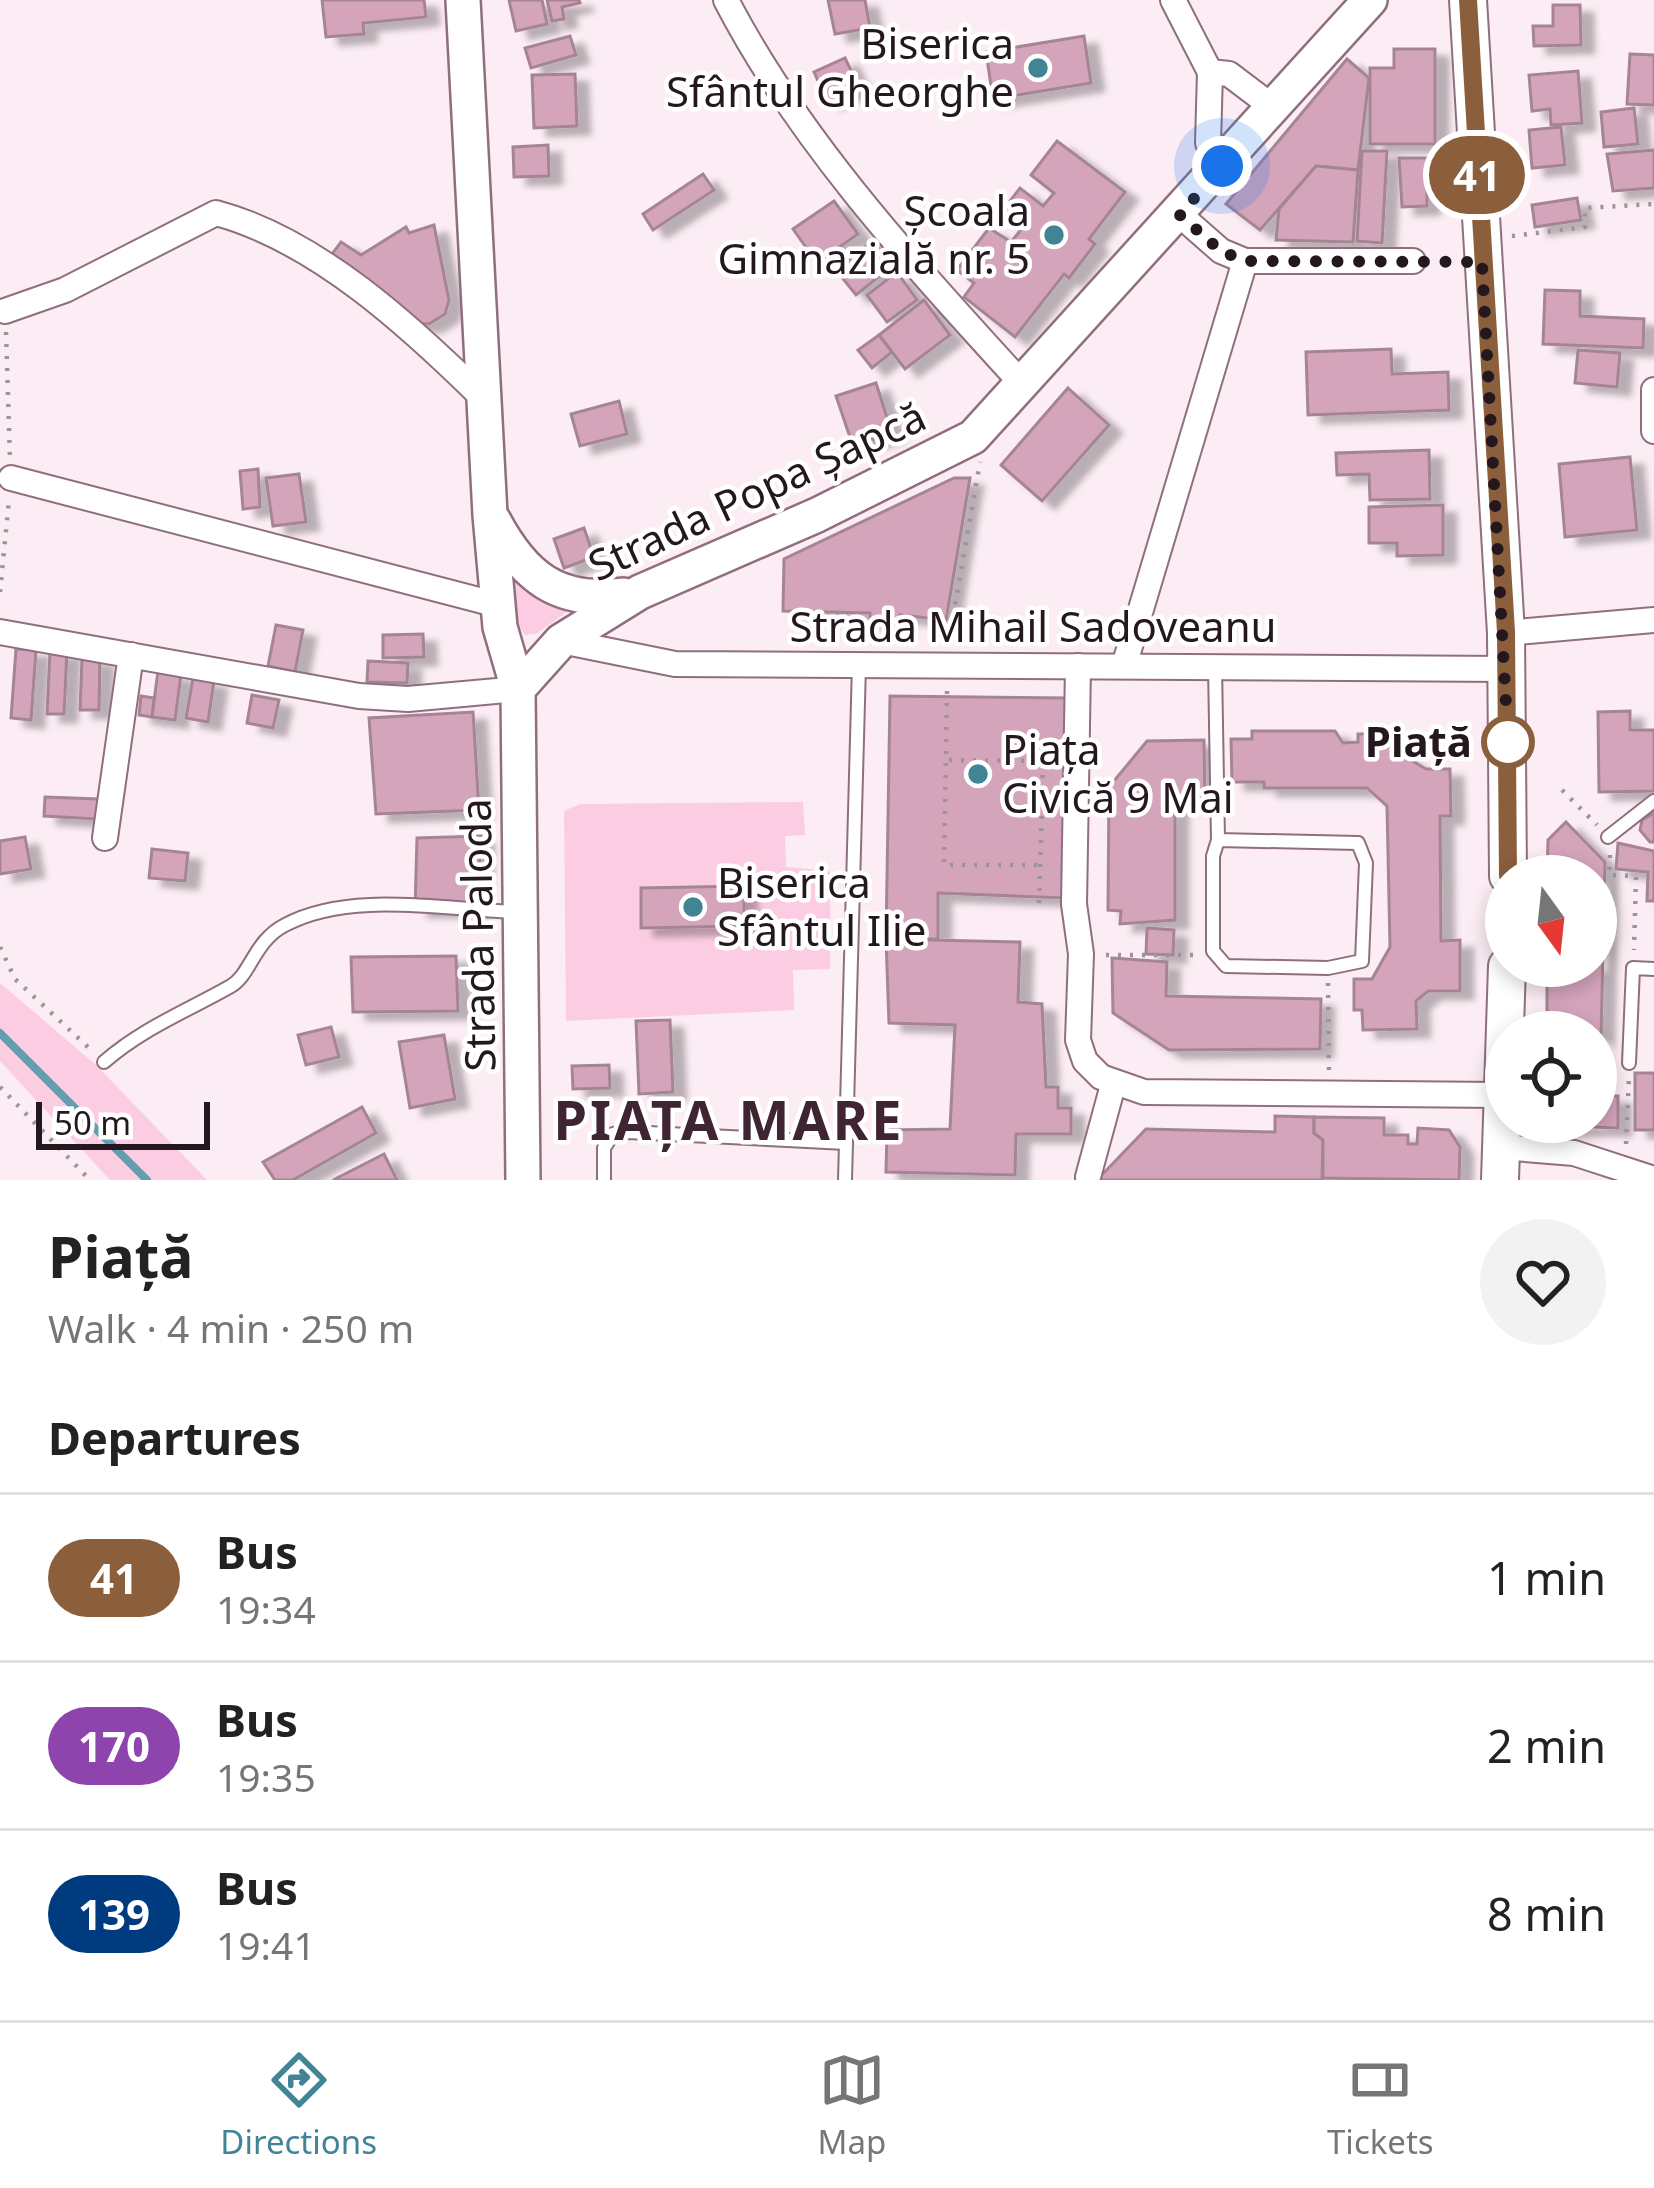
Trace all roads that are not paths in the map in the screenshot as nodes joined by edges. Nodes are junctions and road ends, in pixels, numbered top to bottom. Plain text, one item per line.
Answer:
1 (463, 0) edge
2 (726, 0) edge
3 (1173, 0) edge
4 (1370, 0) edge
5 (1468, 0) edge
6 (1210, 71) junction
7 (1274, 108) junction
8 (1222, 166) junction
9 (1180, 215) junction
10 (1245, 261) junction
11 (1413, 261) dead end
12 (5, 311) road end
13 (1024, 386) junction
14 (1654, 390) edge
15 (484, 399) junction
16 (1654, 431) edge
17 (11, 478) road end
18 (490, 514) junction
19 (640, 592) junction
20 (498, 605) junction
21 (1654, 620) edge
22 (0, 632) edge
23 (1506, 632) junction
24 (561, 641) junction
25 (131, 655) junction
26 (859, 665) junction
27 (1078, 666) junction
28 (1124, 666) junction
29 (1215, 666) junction
30 (1507, 669) junction
31 (518, 688) junction
32 (1654, 801) edge
33 (1608, 837) road end
34 (105, 838) dead end
35 (1218, 840) junction
36 (1508, 855) edge
37 (523, 912) junction
38 (1654, 969) edge
39 (104, 1062) road end
40 (1629, 1063) road end
41 (1113, 1085) junction
42 (1485, 1095) edge
43 (846, 1144) junction
44 (1500, 1163) edge
45 (1623, 1174) edge
46 (1088, 1177) dead end
47 (1654, 1179) edge
48 (523, 1180) edge
49 (604, 1180) edge
50 (844, 1180) edge

1 - 15 main road, Strada Paloda
2 - 13 street
3 - 6 street
4 - 7 main road, Strada Popa Șapcă
5 - 23 main road
6 - 7 street
6 - 8 street
7 - 8 main road, Strada Popa Șapcă
8 - 9 main road, Strada Popa Șapcă
9 - 10 street
9 - 13 main road, Strada Popa Șapcă
10 - 11 street
10 - 28 street
12 - 15 street
13 - 19 main road, Strada Popa Șapcă
14 - 16 street
15 - 18 main road, Strada Paloda
17 - 20 street
18 - 19 main road
18 - 20 main road, Strada Paloda
19 - 24 main road, Strada Popa Șapcă
20 - 31 main road, Strada Paloda
21 - 23 street
22 - 25 street
23 - 30 main road
24 - 26 street, Strada Mihail Sadoveanu
24 - 31 main road, Strada Popa Șapcă
25 - 31 street
25 - 34 street
26 - 27 street, Strada Mihail Sadoveanu
26 - 43 lane
27 - 28 street, Strada Mihail Sadoveanu
27 - 41 street
28 - 29 street, Strada Mihail Sadoveanu
29 - 30 street, Strada Mihail Sadoveanu
29 - 35 lane
30 - 36 main road
31 - 37 main road, Strada Paloda
32 - 33 lane
35 - 35 lane
37 - 39 lane
37 - 48 main road, Strada Paloda
38 - 40 lane
41 - 42 street
41 - 46 street
43 - 49 lane
43 - 50 lane
44 - 45 street
45 - 47 street

